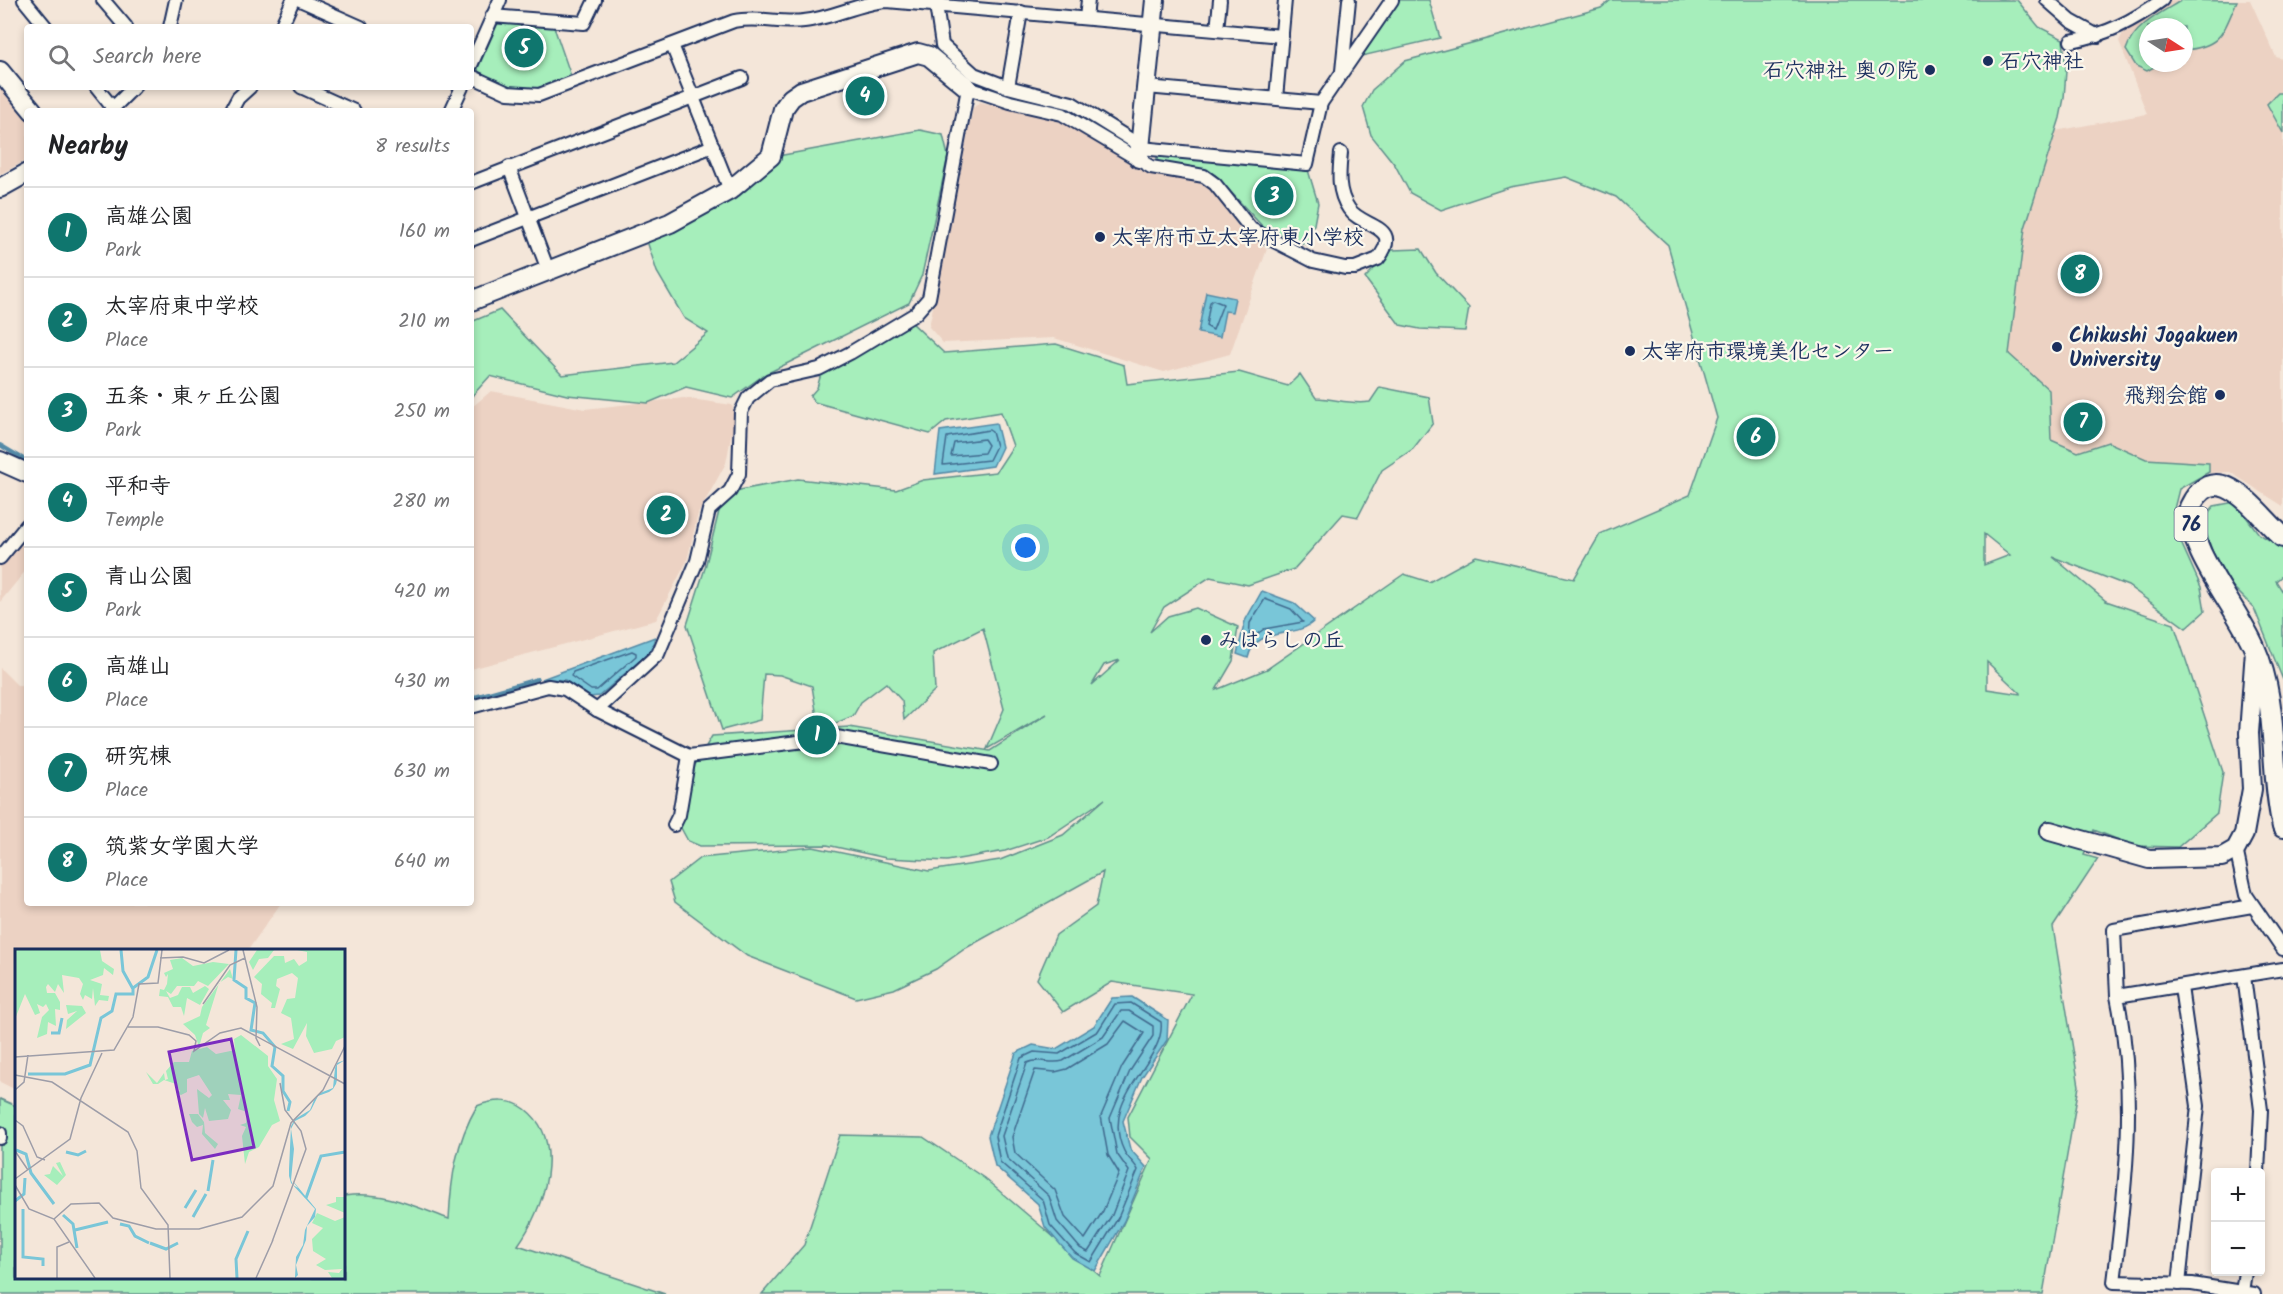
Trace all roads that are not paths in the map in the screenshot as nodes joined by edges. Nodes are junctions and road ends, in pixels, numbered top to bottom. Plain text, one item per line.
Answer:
1 (24, 0) edge
2 (103, 0) edge
3 (176, 0) edge
4 (293, 0) edge
5 (300, 0) edge
6 (595, 0) edge
7 (1088, 0) edge
8 (1155, 0) edge
9 (1220, 0) edge
10 (1285, 0) edge
11 (1349, 0) edge
12 (1392, 0) edge
13 (2162, 0) edge
14 (495, 1) edge
15 (2049, 1) edge
16 (934, 2) edge
17 (962, 3) edge
18 (1024, 8) edge
19 (492, 16) junction
20 (1086, 18) junction
21 (44, 24) edge
22 (123, 24) edge
23 (172, 24) edge
24 (282, 24) edge
25 (354, 24) edge
26 (1153, 25) junction
27 (1217, 30) junction
28 (1282, 36) junction
29 (2098, 36) junction
30 (2071, 41) dead end
31 (672, 45) junction
32 (474, 58) edge
33 (0, 70) edge
34 (1342, 74) junction
35 (474, 77) edge
36 (742, 78) dead end
37 (1008, 87) junction
38 (1147, 87) junction
39 (968, 88) junction
40 (98, 90) edge
41 (131, 90) edge
42 (247, 90) edge
43 (308, 90) edge
44 (461, 90) edge
45 (693, 98) junction
46 (1276, 98) junction
47 (1321, 103) junction
48 (31, 108) edge
49 (111, 108) edge
50 (113, 108) edge
51 (233, 108) edge
52 (347, 108) edge
53 (452, 108) edge
54 (712, 146) junction
55 (1140, 151) junction
56 (1341, 153) dead end
57 (509, 167) junction
58 (24, 175) edge
59 (474, 182) edge
60 (0, 188) edge
61 (730, 190) junction
62 (529, 218) junction
63 (474, 239) edge
64 (548, 270) junction
65 (474, 300) edge
66 (0, 461) edge
67 (24, 472) edge
68 (24, 529) edge
69 (2283, 537) edge
70 (0, 558) edge
71 (2255, 648) junction
72 (474, 706) edge
73 (597, 710) junction
74 (2277, 712) edge
75 (689, 756) junction
76 (991, 764) dead end
77 (674, 825) dead end
78 (2283, 828) edge
79 (2050, 831) dead end
80 (2236, 849) junction
81 (2252, 906) junction
82 (2283, 950) edge
83 (2283, 969) edge
84 (2244, 976) junction
85 (2181, 987) junction
86 (2117, 996) junction
87 (0, 1133) edge
88 (0, 1138) edge
89 (2258, 1168) edge
90 (2246, 1276) edge
91 (2179, 1284) junction
92 (2248, 1293) edge

1 - 21 street
2 - 22 street
3 - 23 street
4 - 24 street
5 - 25 street
6 - 19 street
7 - 20 street
8 - 26 street
9 - 27 street
10 - 28 street
11 - 34 street
12 - 34 street
13 - 29 street
14 - 19 street
15 - 29 street
16 - 17 street
16 - 31 street
16 - 37 street
17 - 18 street
18 - 20 street
18 - 37 street
19 - 32 street
20 - 26 street
26 - 27 street
26 - 38 street
27 - 28 street
28 - 46 street
29 - 30 street
31 - 35 street
31 - 45 street
33 - 48 street
34 - 47 street
36 - 45 street
37 - 55 street
38 - 46 street
38 - 55 street
39 - 55 street
39 - 61 street
39 - 73 street
40 - 49 street
41 - 50 street
42 - 51 street
43 - 52 street
44 - 53 street
45 - 54 street
45 - 57 street
46 - 47 street
47 - 55 street
54 - 61 street
54 - 62 street
55 - 56 street
57 - 59 street
57 - 62 street
58 - 60 street
61 - 64 street
62 - 63 street
62 - 64 street
64 - 65 street
66 - 67 street
68 - 70 street
69 - 71 main road, 76
71 - 74 main road, 76
71 - 80 street
72 - 73 street
73 - 75 street
74 - 78 main road, 76
75 - 76 street
75 - 77 street
79 - 80 street
80 - 81 street
81 - 82 street
81 - 86 street
83 - 84 street
84 - 85 street
84 - 89 street
85 - 86 street
85 - 91 street
86 - 91 street
87 - 88 street
90 - 92 street
91 - 92 street

